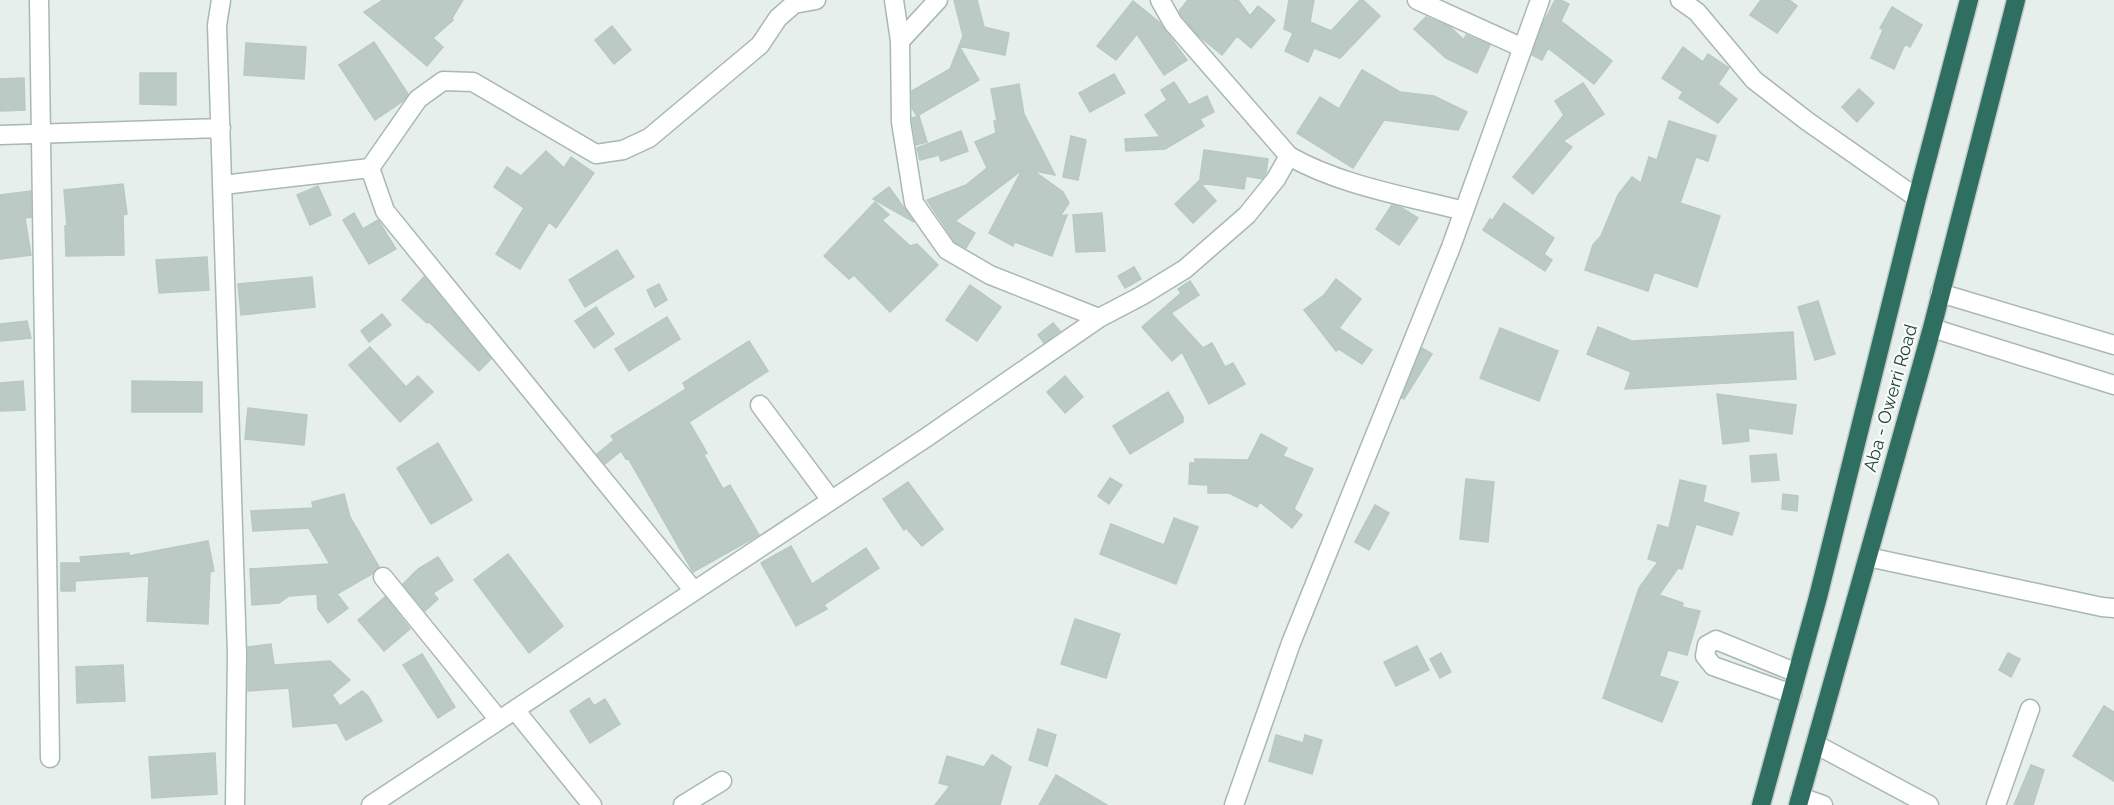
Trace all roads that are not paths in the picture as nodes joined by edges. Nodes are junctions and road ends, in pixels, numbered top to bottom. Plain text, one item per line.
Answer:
1 (39, 0) edge
2 (221, 0) edge
3 (816, 0) edge
4 (894, 0) edge
5 (938, 0) edge
6 (1160, 0) edge
7 (1417, 0) edge
8 (1540, 0) edge
9 (1680, 0) edge
10 (1969, 0) edge
11 (2016, 0) edge
12 (900, 41) junction
13 (1523, 48) junction
14 (221, 128) junction
15 (0, 135) edge
16 (41, 135) junction
17 (1289, 156) junction
18 (370, 168) junction
19 (223, 186) junction
20 (1917, 198) junction
21 (1464, 211) junction
22 (1940, 293) junction
23 (1100, 318) junction
24 (1932, 327) junction
25 (2114, 345) edge
26 (2114, 385) edge
27 (760, 405) dead end
28 (831, 501) junction
29 (1868, 556) junction
30 (383, 578) dead end
31 (694, 591) junction
32 (2114, 608) edge
33 (1797, 673) junction
34 (1791, 694) junction
35 (2030, 709) dead end
36 (515, 710) junction
37 (499, 720) junction
38 (1815, 744) junction
39 (50, 758) dead end
40 (722, 781) dead end
41 (1799, 801) edge
42 (685, 804) edge
43 (236, 805) edge
44 (371, 805) edge
45 (592, 805) edge
46 (1234, 805) edge
47 (1761, 805) edge
48 (1822, 805) edge
49 (1929, 805) edge
50 (1996, 805) edge

1 - 16 street
2 - 14 street
3 - 18 street
4 - 12 street
5 - 12 street
6 - 17 street
7 - 13 street
8 - 13 street
9 - 20 street
10 - 20 highway, Aba - Owerri Road
11 - 22 highway, Aba - Owerri Road
12 - 23 street
13 - 21 street
14 - 16 street
14 - 19 street
15 - 16 street
16 - 39 street
17 - 21 street
17 - 23 street
18 - 19 street
18 - 31 street
19 - 43 street
20 - 33 highway, Aba - Owerri Road
21 - 46 street
22 - 24 highway, Aba - Owerri Road
22 - 25 street
23 - 28 street
24 - 26 street
24 - 29 highway, Aba - Owerri Road
27 - 28 street
28 - 31 street
29 - 32 street
29 - 38 highway, Aba - Owerri Road
30 - 37 street
31 - 36 street
33 - 34 highway, Aba - Owerri Road
33 - 34 street
34 - 47 highway, Aba - Owerri Road
35 - 50 street
36 - 37 street
36 - 45 street
37 - 44 street
38 - 41 highway, Aba - Owerri Road
38 - 49 street
40 - 42 street
41 - 48 street

